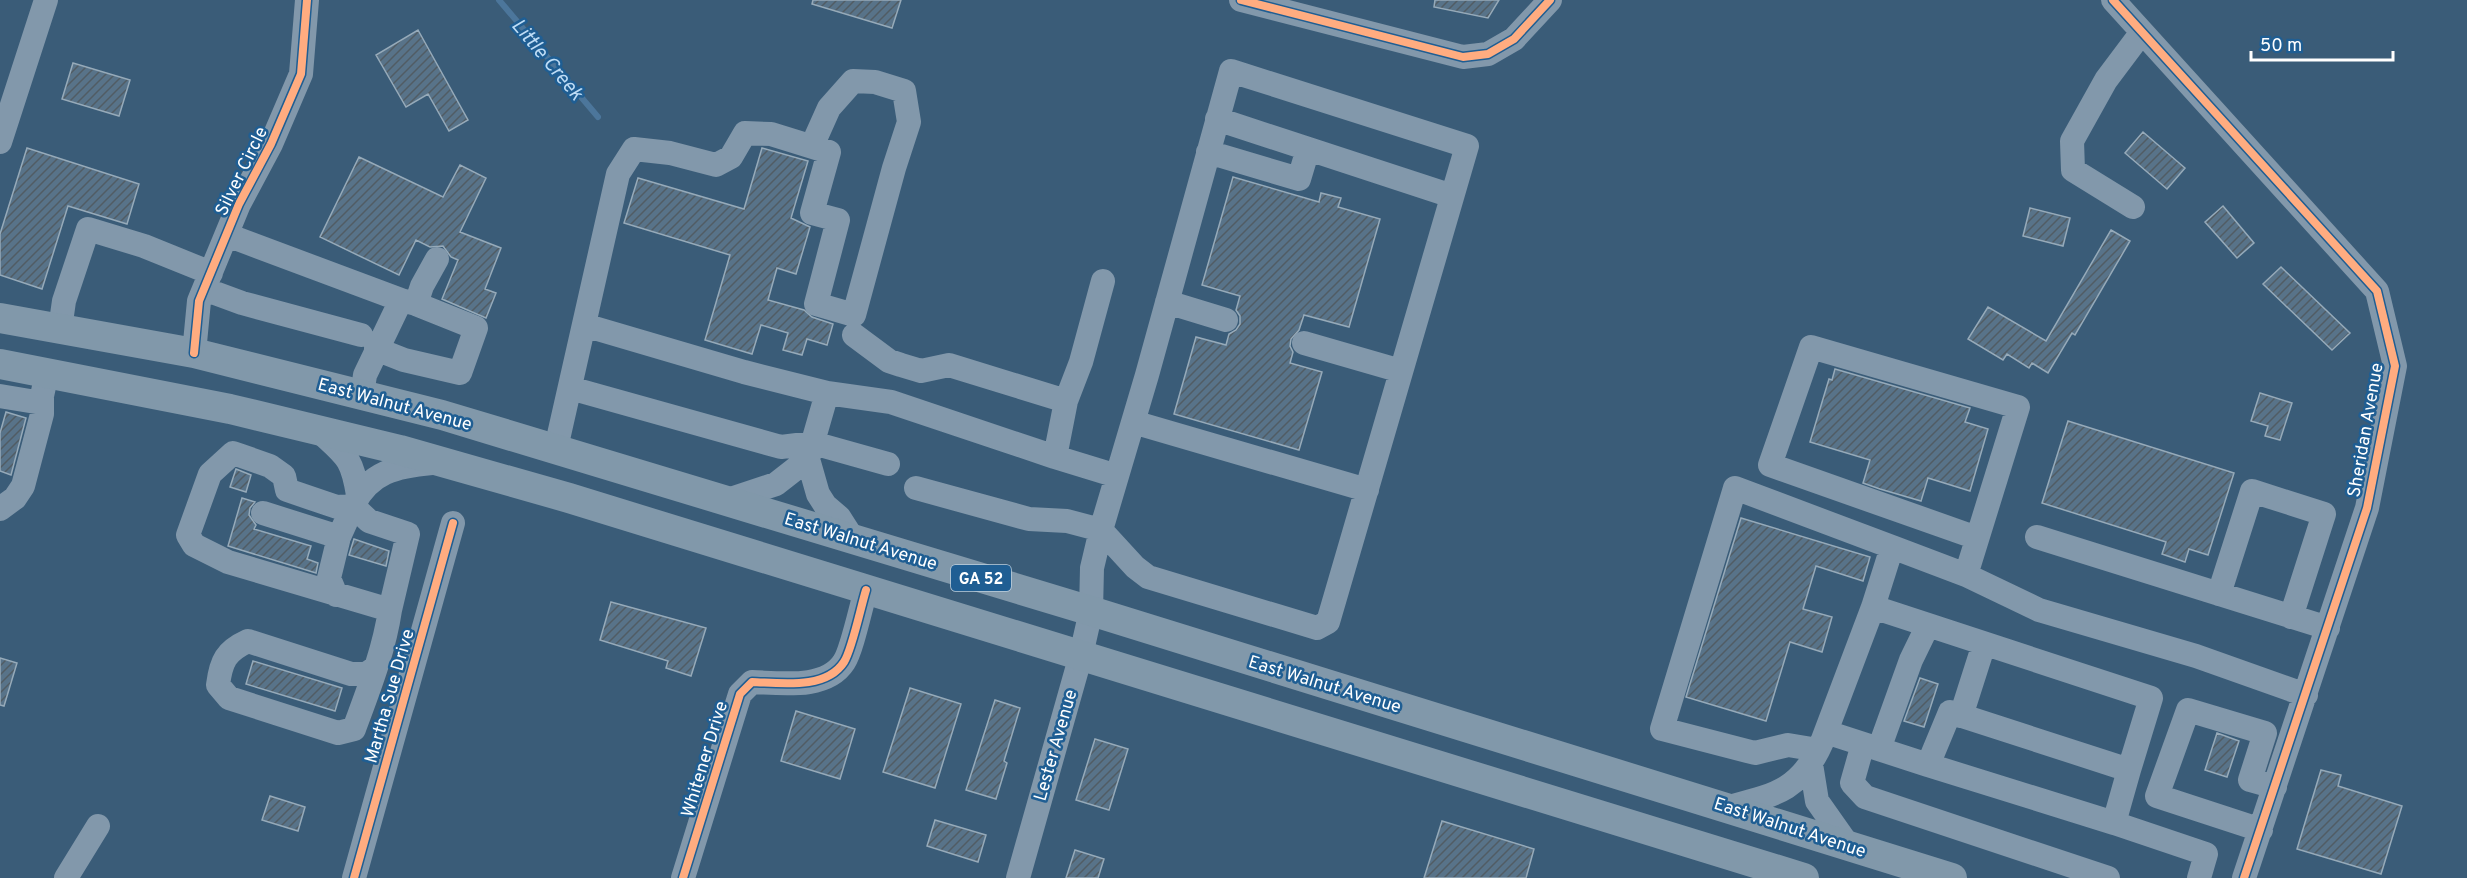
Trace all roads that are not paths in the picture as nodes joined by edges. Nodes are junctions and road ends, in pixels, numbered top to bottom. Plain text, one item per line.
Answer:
1 (46, 0) edge
2 (307, 0) edge
3 (1241, 0) edge
4 (1550, 0) edge
5 (2113, 0) edge
6 (2142, 32) junction
7 (9, 91) edge
8 (1217, 119) junction
9 (0, 142) edge
10 (812, 146) junction
11 (1308, 149) junction
12 (1208, 152) junction
13 (1452, 196) junction
14 (2133, 207) dead end
15 (227, 235) junction
16 (437, 259) dead end
17 (208, 281) junction
18 (1103, 281) dead end
19 (409, 302) junction
20 (1167, 302) junction
21 (0, 318) edge
22 (1226, 320) dead end
23 (584, 325) junction
24 (60, 329) junction
25 (854, 335) dead end
26 (369, 342) junction
27 (1304, 342) dead end
28 (194, 353) junction
29 (0, 364) edge
30 (901, 365) junction
31 (1401, 371) junction
32 (47, 373) junction
33 (570, 388) junction
34 (827, 393) junction
35 (362, 395) junction
36 (0, 396) edge
37 (1066, 401) junction
38 (891, 402) junction
39 (42, 403) junction
40 (1133, 422) junction
41 (318, 430) junction
42 (556, 448) junction
43 (810, 451) junction
44 (1055, 457) junction
45 (443, 462) junction
46 (888, 464) dead end
47 (1770, 465) junction
48 (1117, 476) junction
49 (916, 488) dead end
50 (1367, 490) junction
51 (1749, 493) junction
52 (356, 500) junction
53 (728, 500) junction
54 (0, 509) edge
55 (263, 513) dead end
56 (453, 523) dead end
57 (1101, 530) junction
58 (339, 537) junction
59 (2037, 537) dead end
60 (1977, 538) junction
61 (853, 539) junction
62 (1892, 547) junction
63 (1966, 575) junction
64 (866, 590) junction
65 (2219, 594) junction
66 (336, 595) junction
67 (1873, 607) junction
68 (390, 610) junction
69 (1091, 610) junction
70 (2291, 617) junction
71 (1928, 625) junction
72 (2328, 628) junction
73 (1984, 644) junction
74 (1081, 655) junction
75 (375, 668) junction
76 (2306, 695) junction
77 (1961, 716) junction
78 (358, 717) junction
79 (396, 728) junction
80 (1871, 747) junction
81 (1818, 749) junction
82 (1928, 765) junction
83 (2129, 770) junction
84 (2275, 786) junction
85 (1729, 807) junction
86 (2114, 823) junction
87 (98, 826) dead end
88 (2260, 830) junction
89 (1848, 845) junction
90 (66, 878) edge
91 (354, 878) edge
92 (683, 878) edge
93 (1017, 878) edge
94 (1804, 878) edge
95 (1952, 878) edge
96 (2108, 878) edge
97 (2199, 878) edge
98 (2244, 878) edge

1 - 7 street
2 - 15 street, Silver Circle
3 - 4 street
5 - 6 street, Sheridan Avenue
6 - 14 street
6 - 72 street, Sheridan Avenue
7 - 9 street
8 - 11 street
8 - 12 street, Lester Avenue
8 - 13 street, Lester Avenue
10 - 10 street
10 - 23 street
11 - 12 street
11 - 13 street
12 - 20 street, Lester Avenue
13 - 31 street
15 - 17 street, Silver Circle
15 - 19 street
16 - 19 street
17 - 24 street
17 - 26 street
17 - 28 street, Silver Circle
18 - 37 street
19 - 26 street
19 - 26 street
20 - 22 street
20 - 40 street, Lester Avenue
21 - 24 main road, East Walnut Avenue / GA 52
23 - 33 street
23 - 34 street
24 - 28 main road, East Walnut Avenue / GA 52
25 - 30 street
26 - 35 street
27 - 31 street
28 - 35 main road, East Walnut Avenue / GA 52
29 - 32 main road, GA 52
30 - 37 street
30 - 38 street
31 - 50 street
32 - 39 street
32 - 41 main road, GA 52
33 - 42 street
33 - 43 street
34 - 38 street
34 - 43 street
35 - 42 main road, East Walnut Avenue / GA 52
36 - 39 street
37 - 44 street
38 - 44 street
39 - 54 street
40 - 48 street, Lester Avenue
40 - 50 street
41 - 45 main road, GA 52
41 - 52 street
42 - 53 main road, East Walnut Avenue / GA 52
43 - 46 street
43 - 53 street
43 - 61 street
44 - 48 street
45 - 52 street
45 - 64 main road, GA 52
47 - 51 street
47 - 60 street
47 - 60 street
48 - 57 street, Lester Avenue
49 - 57 street
50 - 57 street
51 - 62 street
51 - 81 street
52 - 58 street
52 - 66 street
52 - 68 street
53 - 61 main road, East Walnut Avenue / GA 52
55 - 58 street
56 - 79 street, Martha Sue Drive
57 - 69 street, Lester Avenue
58 - 66 street
59 - 65 street
60 - 63 street
61 - 69 main road, East Walnut Avenue / GA 52
62 - 63 street
62 - 67 street
63 - 76 street
64 - 74 main road, GA 52
64 - 92 street, Whitener Drive
65 - 70 street
65 - 70 street
66 - 68 street
67 - 71 street
67 - 81 street
68 - 75 street
69 - 74 street, Lester Avenue
69 - 85 main road, East Walnut Avenue / GA 52
70 - 72 street
71 - 73 street
71 - 80 street
72 - 76 street, Sheridan Avenue
73 - 77 street
73 - 83 street
74 - 93 street, Lester Avenue
74 - 94 main road, GA 52
75 - 78 street
75 - 78 street
76 - 84 street, Sheridan Avenue
77 - 82 street
77 - 83 street
78 - 79 street
79 - 91 street, Martha Sue Drive
80 - 81 street
80 - 82 street
80 - 96 street
81 - 85 street
81 - 89 street
82 - 86 street
83 - 86 street
84 - 88 street, Sheridan Avenue
84 - 88 street
85 - 89 main road, East Walnut Avenue / GA 52
86 - 97 street
87 - 90 street
88 - 98 street, Sheridan Avenue
89 - 95 main road, East Walnut Avenue / GA 52

